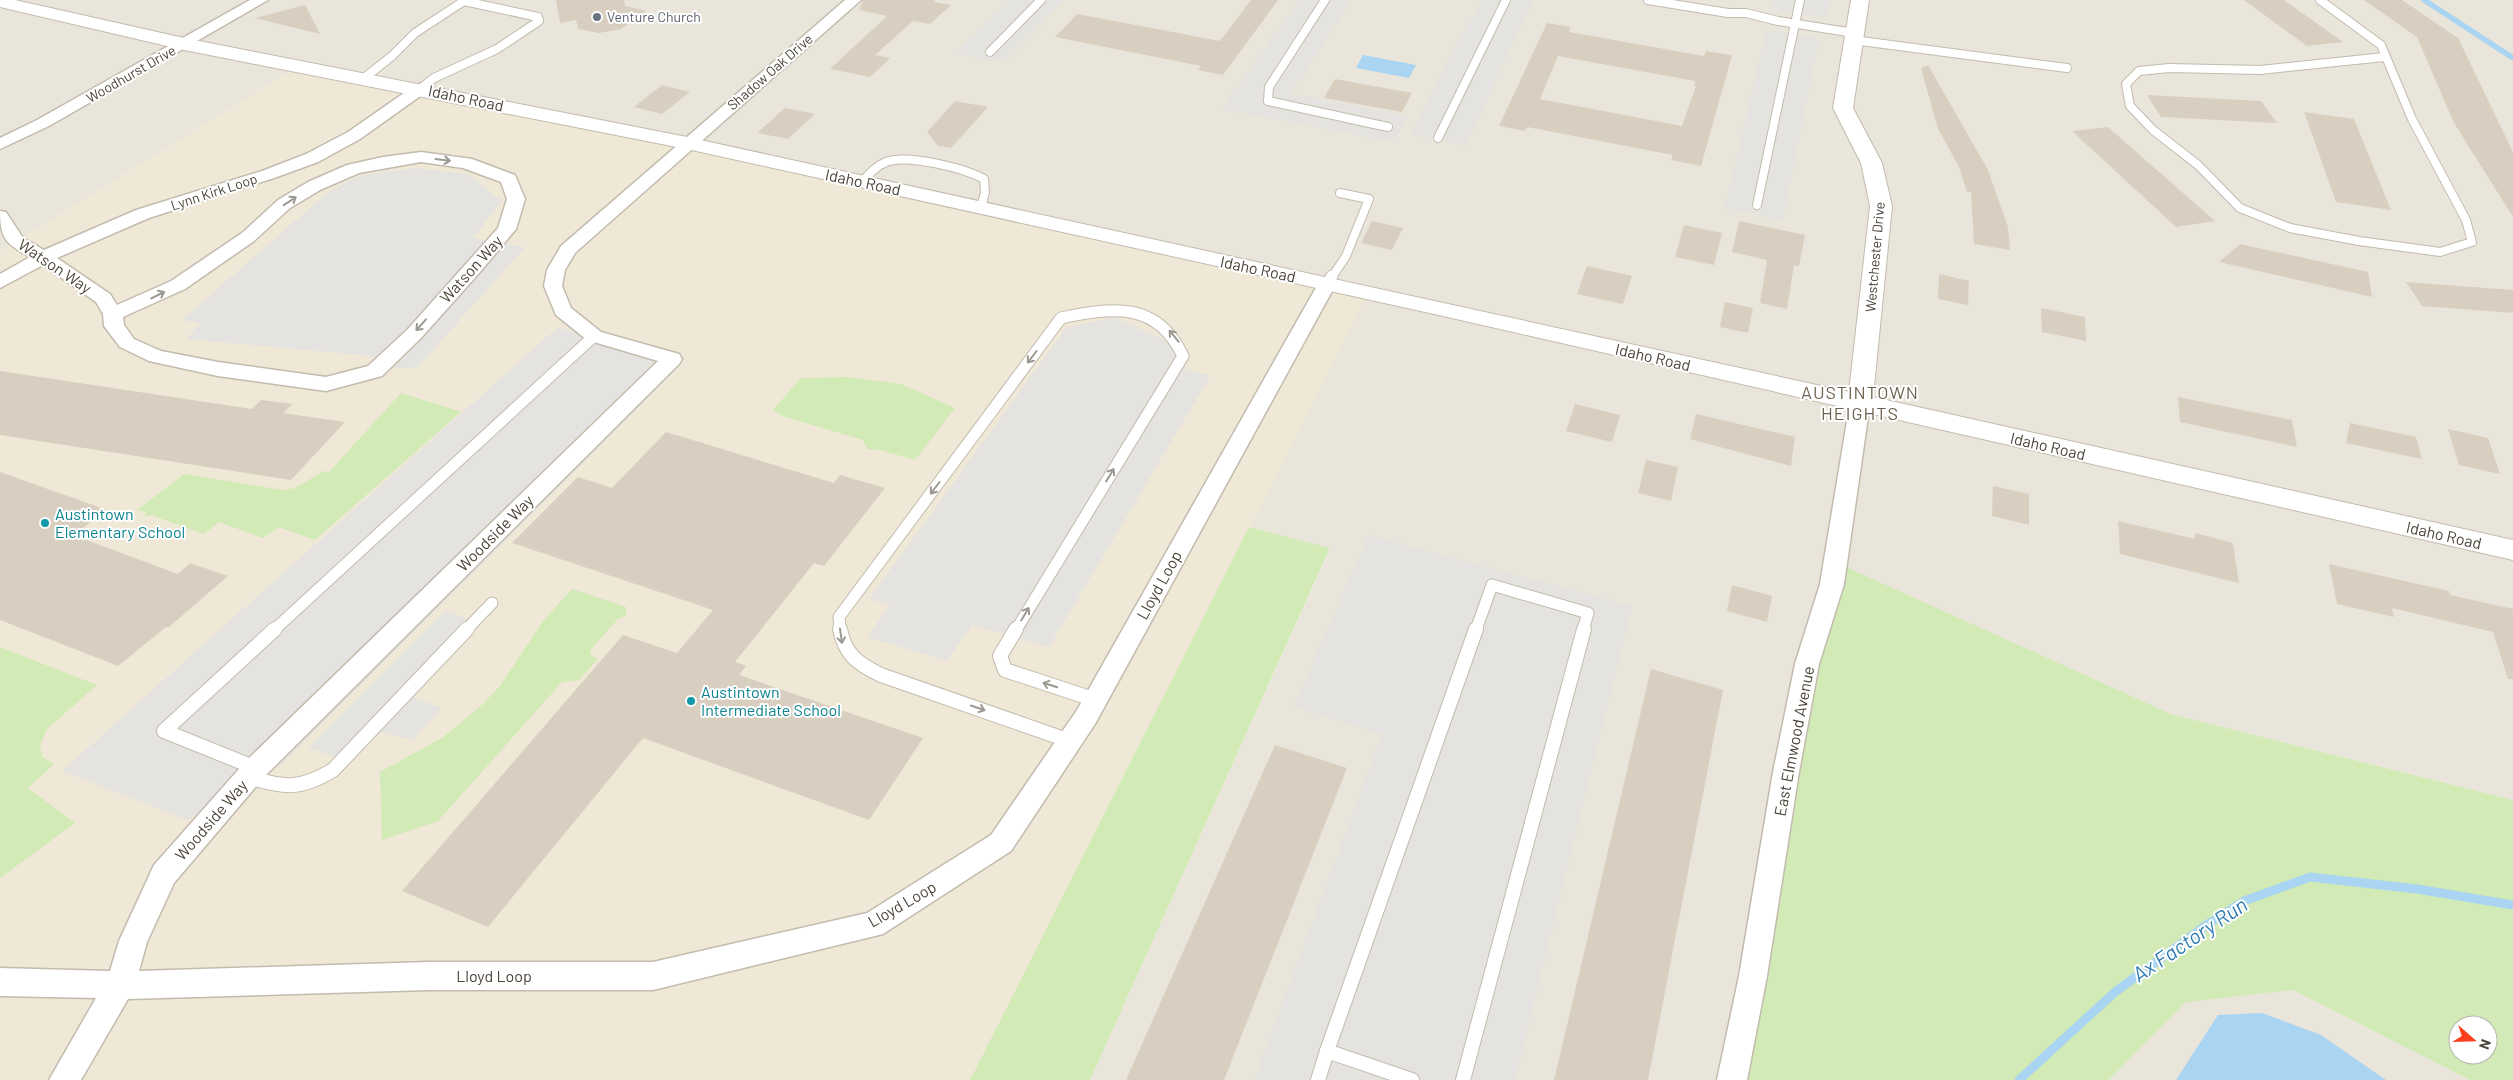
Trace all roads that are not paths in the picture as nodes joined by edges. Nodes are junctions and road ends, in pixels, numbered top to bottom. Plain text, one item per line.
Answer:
1 (261, 0) edge
2 (854, 0) edge
3 (1041, 0) edge
4 (1325, 0) edge
5 (1506, 0) edge
6 (1648, 0) edge
7 (1800, 0) edge
8 (1860, 0) edge
9 (2320, 0) edge
10 (465, 1) edge
11 (0, 2) edge
12 (1795, 24) junction
13 (1854, 36) junction
14 (184, 44) junction
15 (990, 52) dead end
16 (2384, 58) junction
17 (2067, 68) dead end
18 (363, 79) junction
19 (420, 89) junction
20 (1388, 126) dead end
21 (1438, 138) dead end
22 (687, 143) junction
23 (0, 144) edge
24 (862, 182) junction
25 (1340, 193) dead end
26 (1757, 205) dead end
27 (981, 208) junction
28 (0, 216) edge
29 (42, 256) junction
30 (0, 282) edge
31 (1326, 284) junction
32 (113, 314) junction
33 (594, 336) junction
34 (1860, 403) junction
35 (2513, 550) edge
36 (492, 603) dead end
37 (1096, 700) junction
38 (1070, 741) junction
39 (252, 772) junction
40 (0, 982) edge
41 (120, 985) junction
42 (1327, 1051) junction
43 (64, 1080) edge
44 (1318, 1080) edge
45 (1412, 1080) edge
46 (1463, 1080) edge
47 (1732, 1080) edge

1 - 14 street, Woodhurst Drive
2 - 22 street, Shadow Oak Drive
3 - 15 lane
4 - 20 lane
5 - 21 lane
6 - 12 lane
7 - 12 lane
8 - 13 street, Westchester Drive
9 - 16 lane
10 - 18 lane
10 - 19 lane
11 - 14 street, Idaho Road
12 - 13 lane
12 - 26 lane
13 - 17 lane
13 - 34 street, Westchester Drive
14 - 18 street, Idaho Road
14 - 23 street, Woodhurst Drive
16 - 16 lane
18 - 19 street, Idaho Road
19 - 22 street, Idaho Road
19 - 29 street, Lynn Kirk Loop
22 - 24 street, Idaho Road
22 - 33 street, Woodside Way
24 - 27 street, Idaho Road
24 - 27 lane
25 - 31 lane
27 - 31 street, Idaho Road
28 - 29 street, Watson Way
29 - 30 street, Lynn Kirk Loop
29 - 32 street, Watson Way
31 - 34 street, Idaho Road
31 - 37 street, Lloyd Loop
32 -> 32 street, Watson Way
33 - 39 street, Woodside Way
33 - 39 lane
34 - 35 street, Idaho Road
34 - 47 street, East Elmwood Avenue
36 - 39 lane
37 - 38 street, Lloyd Loop
37 -> 38 lane
38 - 41 street, Lloyd Loop
39 - 41 street, Woodside Way
40 - 41 street
41 - 43 street, Woodside Way
42 - 44 lane
42 - 45 lane
42 - 46 lane

